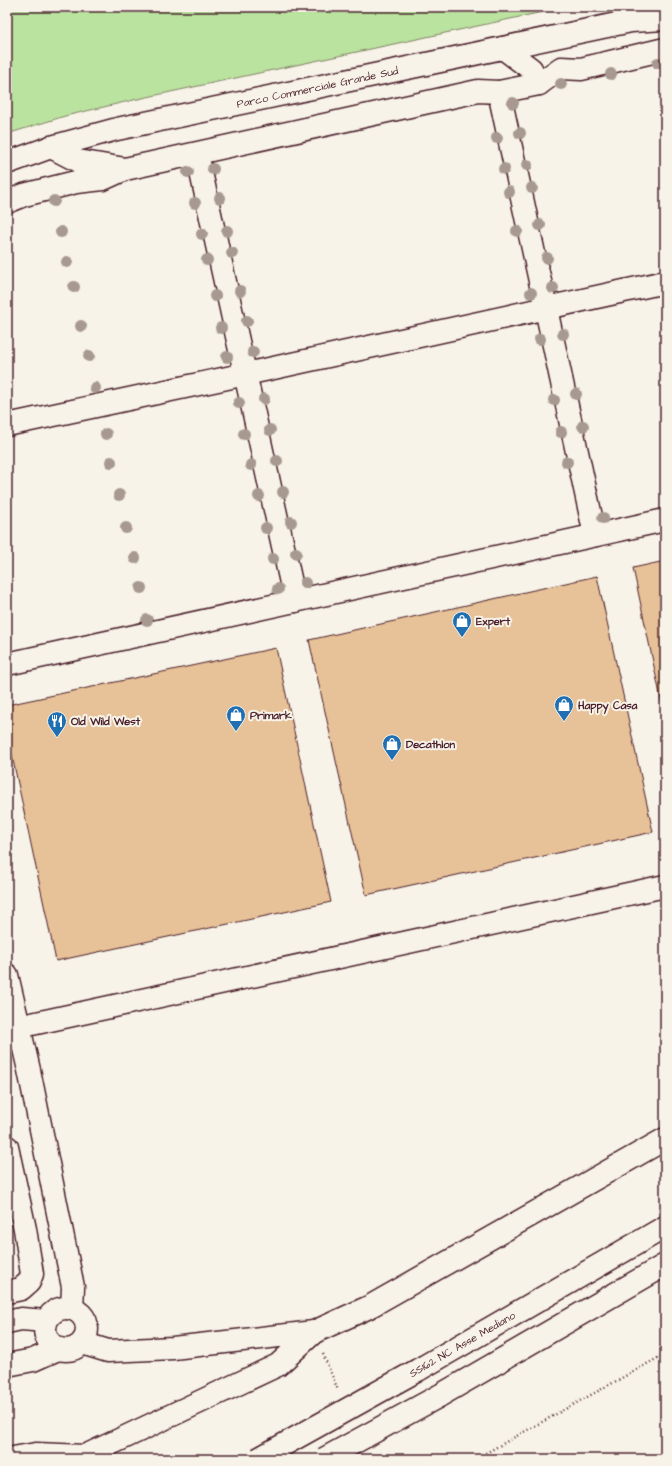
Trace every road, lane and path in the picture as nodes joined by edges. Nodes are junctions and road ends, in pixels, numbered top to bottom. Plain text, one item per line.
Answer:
1 (656, 7) edge
2 (665, 19) edge
3 (631, 21) junction
4 (553, 37) junction
5 (503, 48) junction
6 (665, 49) edge
7 (561, 68) junction
8 (539, 84) junction
9 (499, 92) junction
10 (51, 147) junction
11 (197, 154) junction
12 (7, 163) edge
13 (124, 170) junction
14 (7, 202) edge
15 (665, 282) edge
16 (546, 308) junction
17 (245, 374) junction
18 (7, 425) edge
19 (665, 520) edge
20 (595, 535) junction
21 (295, 601) junction
22 (7, 664) edge
23 (665, 886) edge
24 (7, 975) edge
25 (18, 1027) junction
26 (665, 1139) edge
27 (7, 1147) edge
28 (665, 1227) edge
29 (665, 1265) edge
30 (7, 1292) edge
31 (72, 1309) junction
32 (46, 1321) junction
33 (7, 1322) edge
34 (314, 1332) junction
35 (82, 1343) junction
36 (58, 1349) junction
37 (665, 1354) edge
38 (7, 1365) edge
39 (7, 1459) edge
40 (258, 1459) edge
41 (324, 1459) edge
42 (475, 1459) edge

1 - 3 main road, Parco Commerciale Grande Sud
2 - 3 main road, Parco Commerciale Grande Sud
3 - 4 main road, Parco Commerciale Grande Sud
4 - 5 main road, Parco Commerciale Grande Sud
4 - 7 main road
5 - 8 main road
5 - 10 main road, Parco Commerciale Grande Sud
6 - 7 main road
7 - 8 main road
8 - 9 main road
9 - 11 main road
9 - 16 main road
10 - 12 main road, Parco Commerciale Grande Sud
10 - 13 main road
11 - 13 main road
11 - 17 main road
13 - 14 main road
15 - 16 main road
16 - 17 main road
16 - 20 main road
17 - 18 main road
17 - 21 main road
19 - 20 main road
20 - 21 main road
21 - 22 main road
23 - 25 main road
24 - 25 main road
25 - 31 main road
26 - 34 main road
27 - 30 main road
28 - 40 main road, SS162 NC Asse Mediano, bridge
29 - 41 main road, bridge
31 - 32 main road
31 - 35 main road
32 - 33 main road
32 - 36 main road
34 - 35 main road
34 - 39 main road
35 - 36 main road
36 - 38 main road
37 - 42 path

